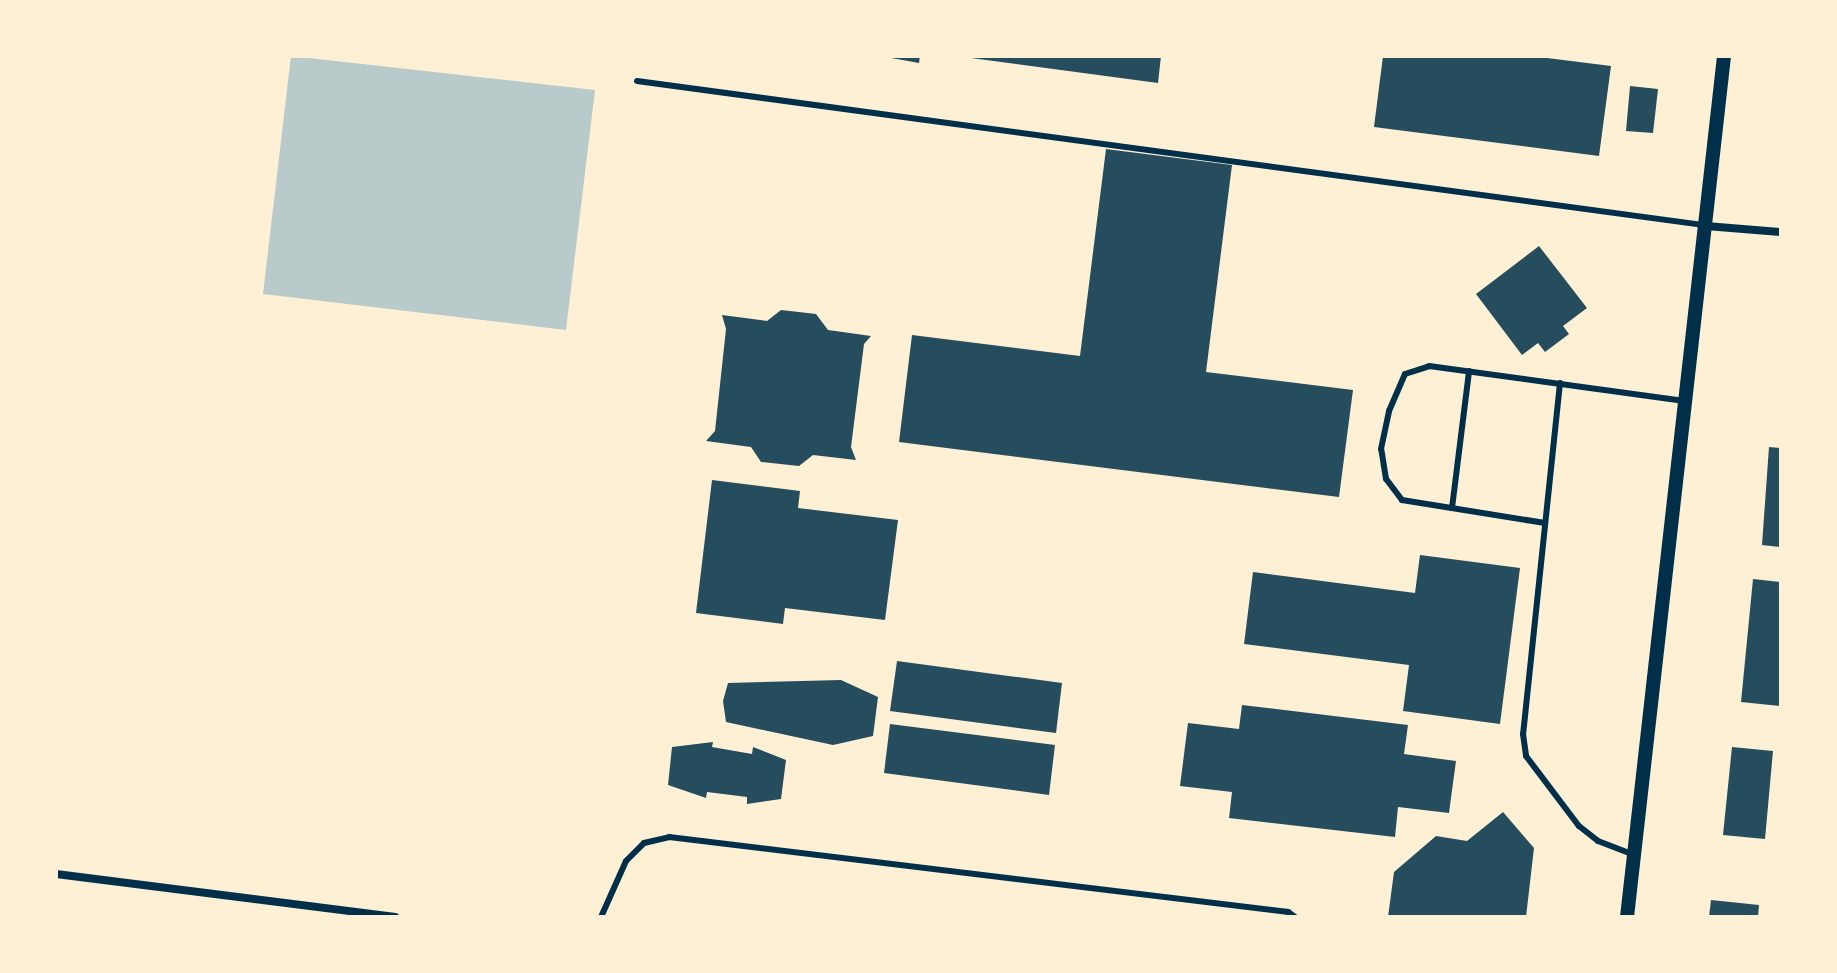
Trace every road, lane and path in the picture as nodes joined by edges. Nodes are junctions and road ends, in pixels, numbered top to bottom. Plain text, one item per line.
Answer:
1 (1724, 56) edge
2 (637, 81) dead end
3 (1706, 226) junction
4 (1781, 232) edge
5 (1469, 371) junction
6 (1560, 383) junction
7 (1685, 401) junction
8 (1452, 508) junction
9 (1545, 523) junction
10 (1634, 855) junction
11 (56, 874) edge
12 (395, 917) edge
13 (601, 917) edge
14 (1295, 917) edge
15 (1627, 917) edge

1 - 3 street
2 - 3 lane
3 - 4 street
3 - 7 street
5 - 6 lane
5 - 8 lane
5 - 8 lane
6 - 7 lane
6 - 9 lane
7 - 10 street
8 - 9 lane
9 - 10 lane
10 - 15 street
11 - 12 street
13 - 14 lane

